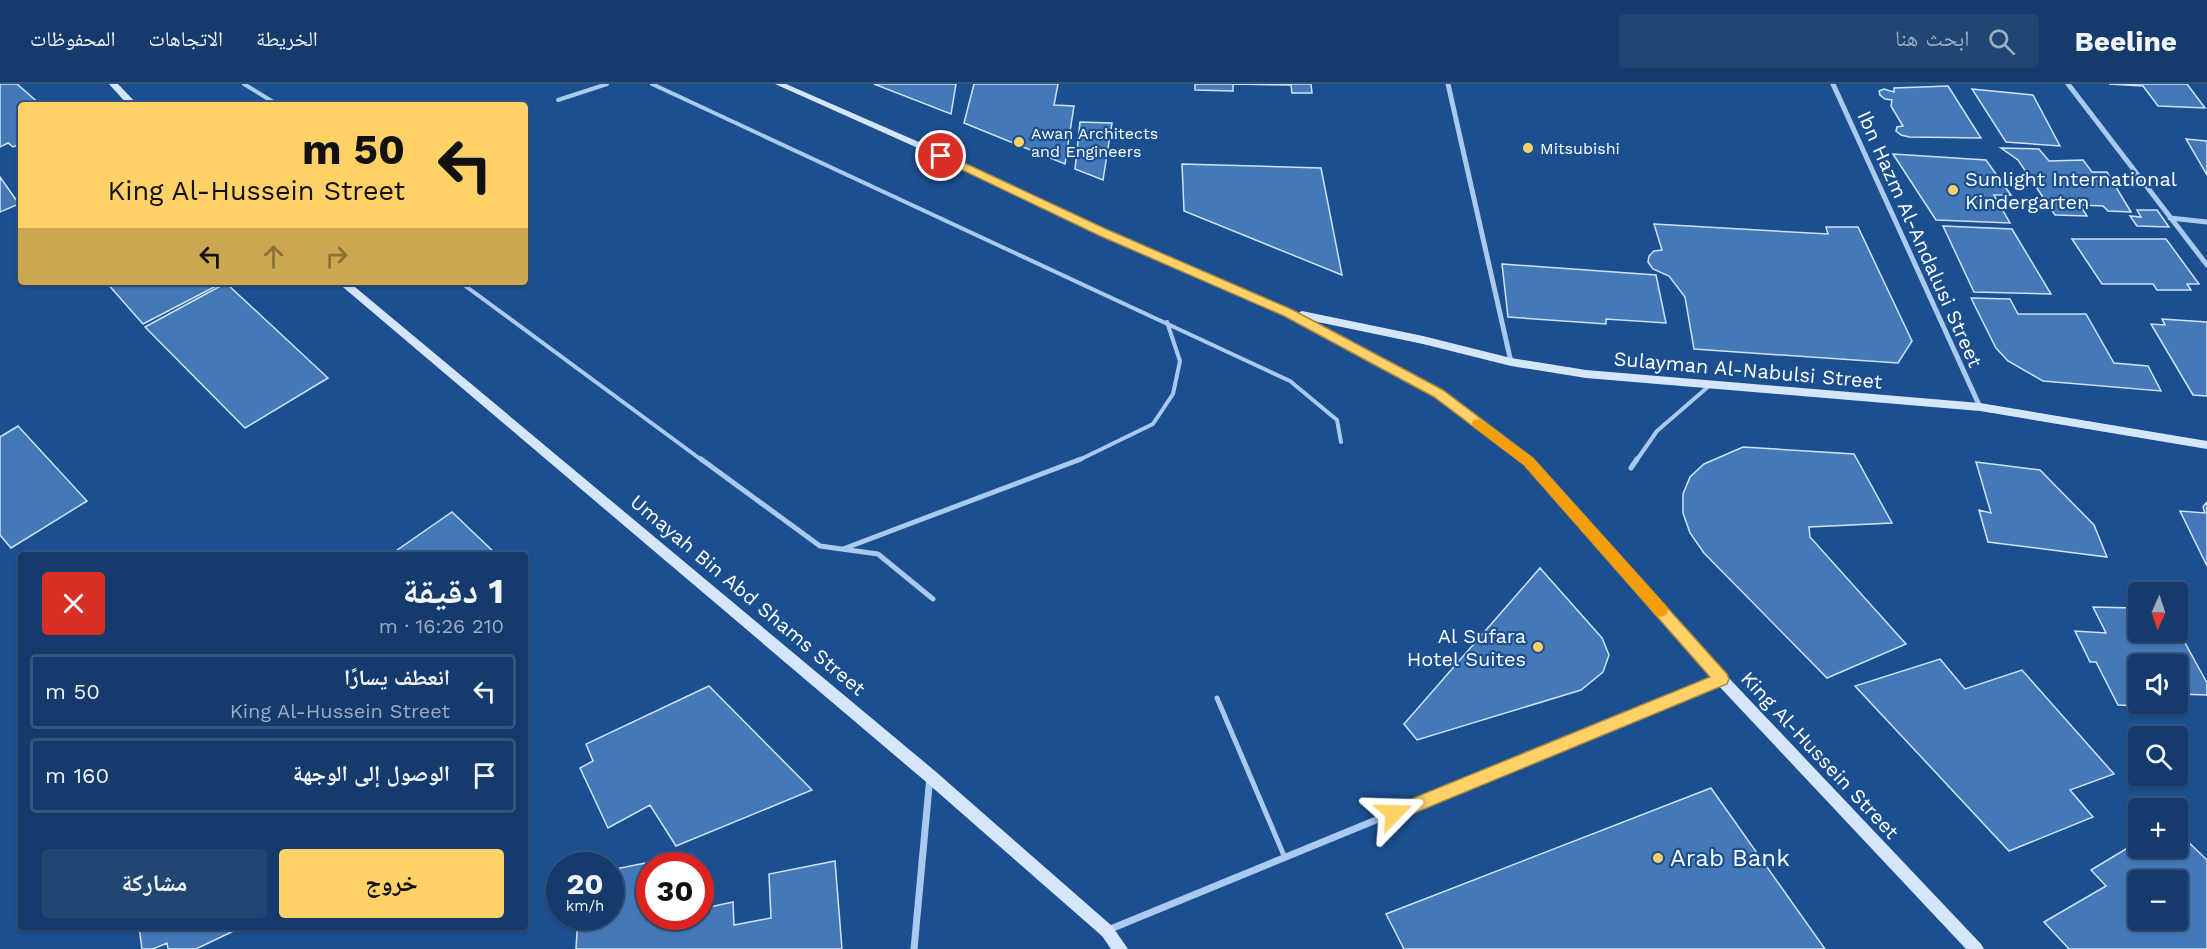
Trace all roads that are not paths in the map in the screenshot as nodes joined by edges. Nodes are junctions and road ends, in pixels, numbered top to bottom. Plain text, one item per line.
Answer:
1 (113, 84) edge
2 (244, 84) edge
3 (607, 84) edge
4 (652, 84) edge
5 (779, 84) edge
6 (1448, 84) edge
7 (1833, 84) edge
8 (2068, 84) edge
9 (558, 100) dead end
10 (130, 102) edge
11 (273, 102) edge
12 (2170, 218) junction
13 (2207, 222) edge
14 (2207, 265) edge
15 (346, 285) edge
16 (464, 285) edge
17 (1289, 313) junction
18 (1167, 322) junction
19 (1511, 362) junction
20 (1709, 386) junction
21 (1980, 407) junction
22 (1341, 442) dead end
23 (2207, 445) edge
24 (1631, 468) dead end
25 (842, 549) junction
26 (933, 599) dead end
27 (1721, 679) junction
28 (1217, 698) dead end
29 (930, 776) junction
30 (1285, 858) junction
31 (1107, 931) junction
32 (914, 949) edge
33 (1120, 949) edge
34 (1976, 949) edge

1 - 10 main road
2 - 11 lane
3 - 9 lane
4 - 18 lane
5 - 17 main road, King Al-Hussein Street
6 - 19 street
7 - 21 street, Ibn Hazm Al-Andalusi Street
8 - 12 street
12 - 13 street
12 - 14 street
15 - 29 main road, Umayah Bin Abd Shams Street
16 - 25 lane
17 - 19 main road, Sulayman Al-Nabulsi Street
17 - 27 main road, King Al-Hussein Street
18 - 22 lane
18 - 25 lane
19 - 20 main road, Sulayman Al-Nabulsi Street
20 - 21 main road, Sulayman Al-Nabulsi Street
20 - 24 lane
21 - 23 main road, Sulayman Al-Nabulsi Street
25 - 26 lane
27 - 30 street
27 - 34 main road, King Al-Hussein Street
28 - 30 lane
29 - 31 main road, Umayah Bin Abd Shams Street
29 - 32 street
30 - 31 street
31 - 33 main road, Umayah Bin Abd Shams Street

